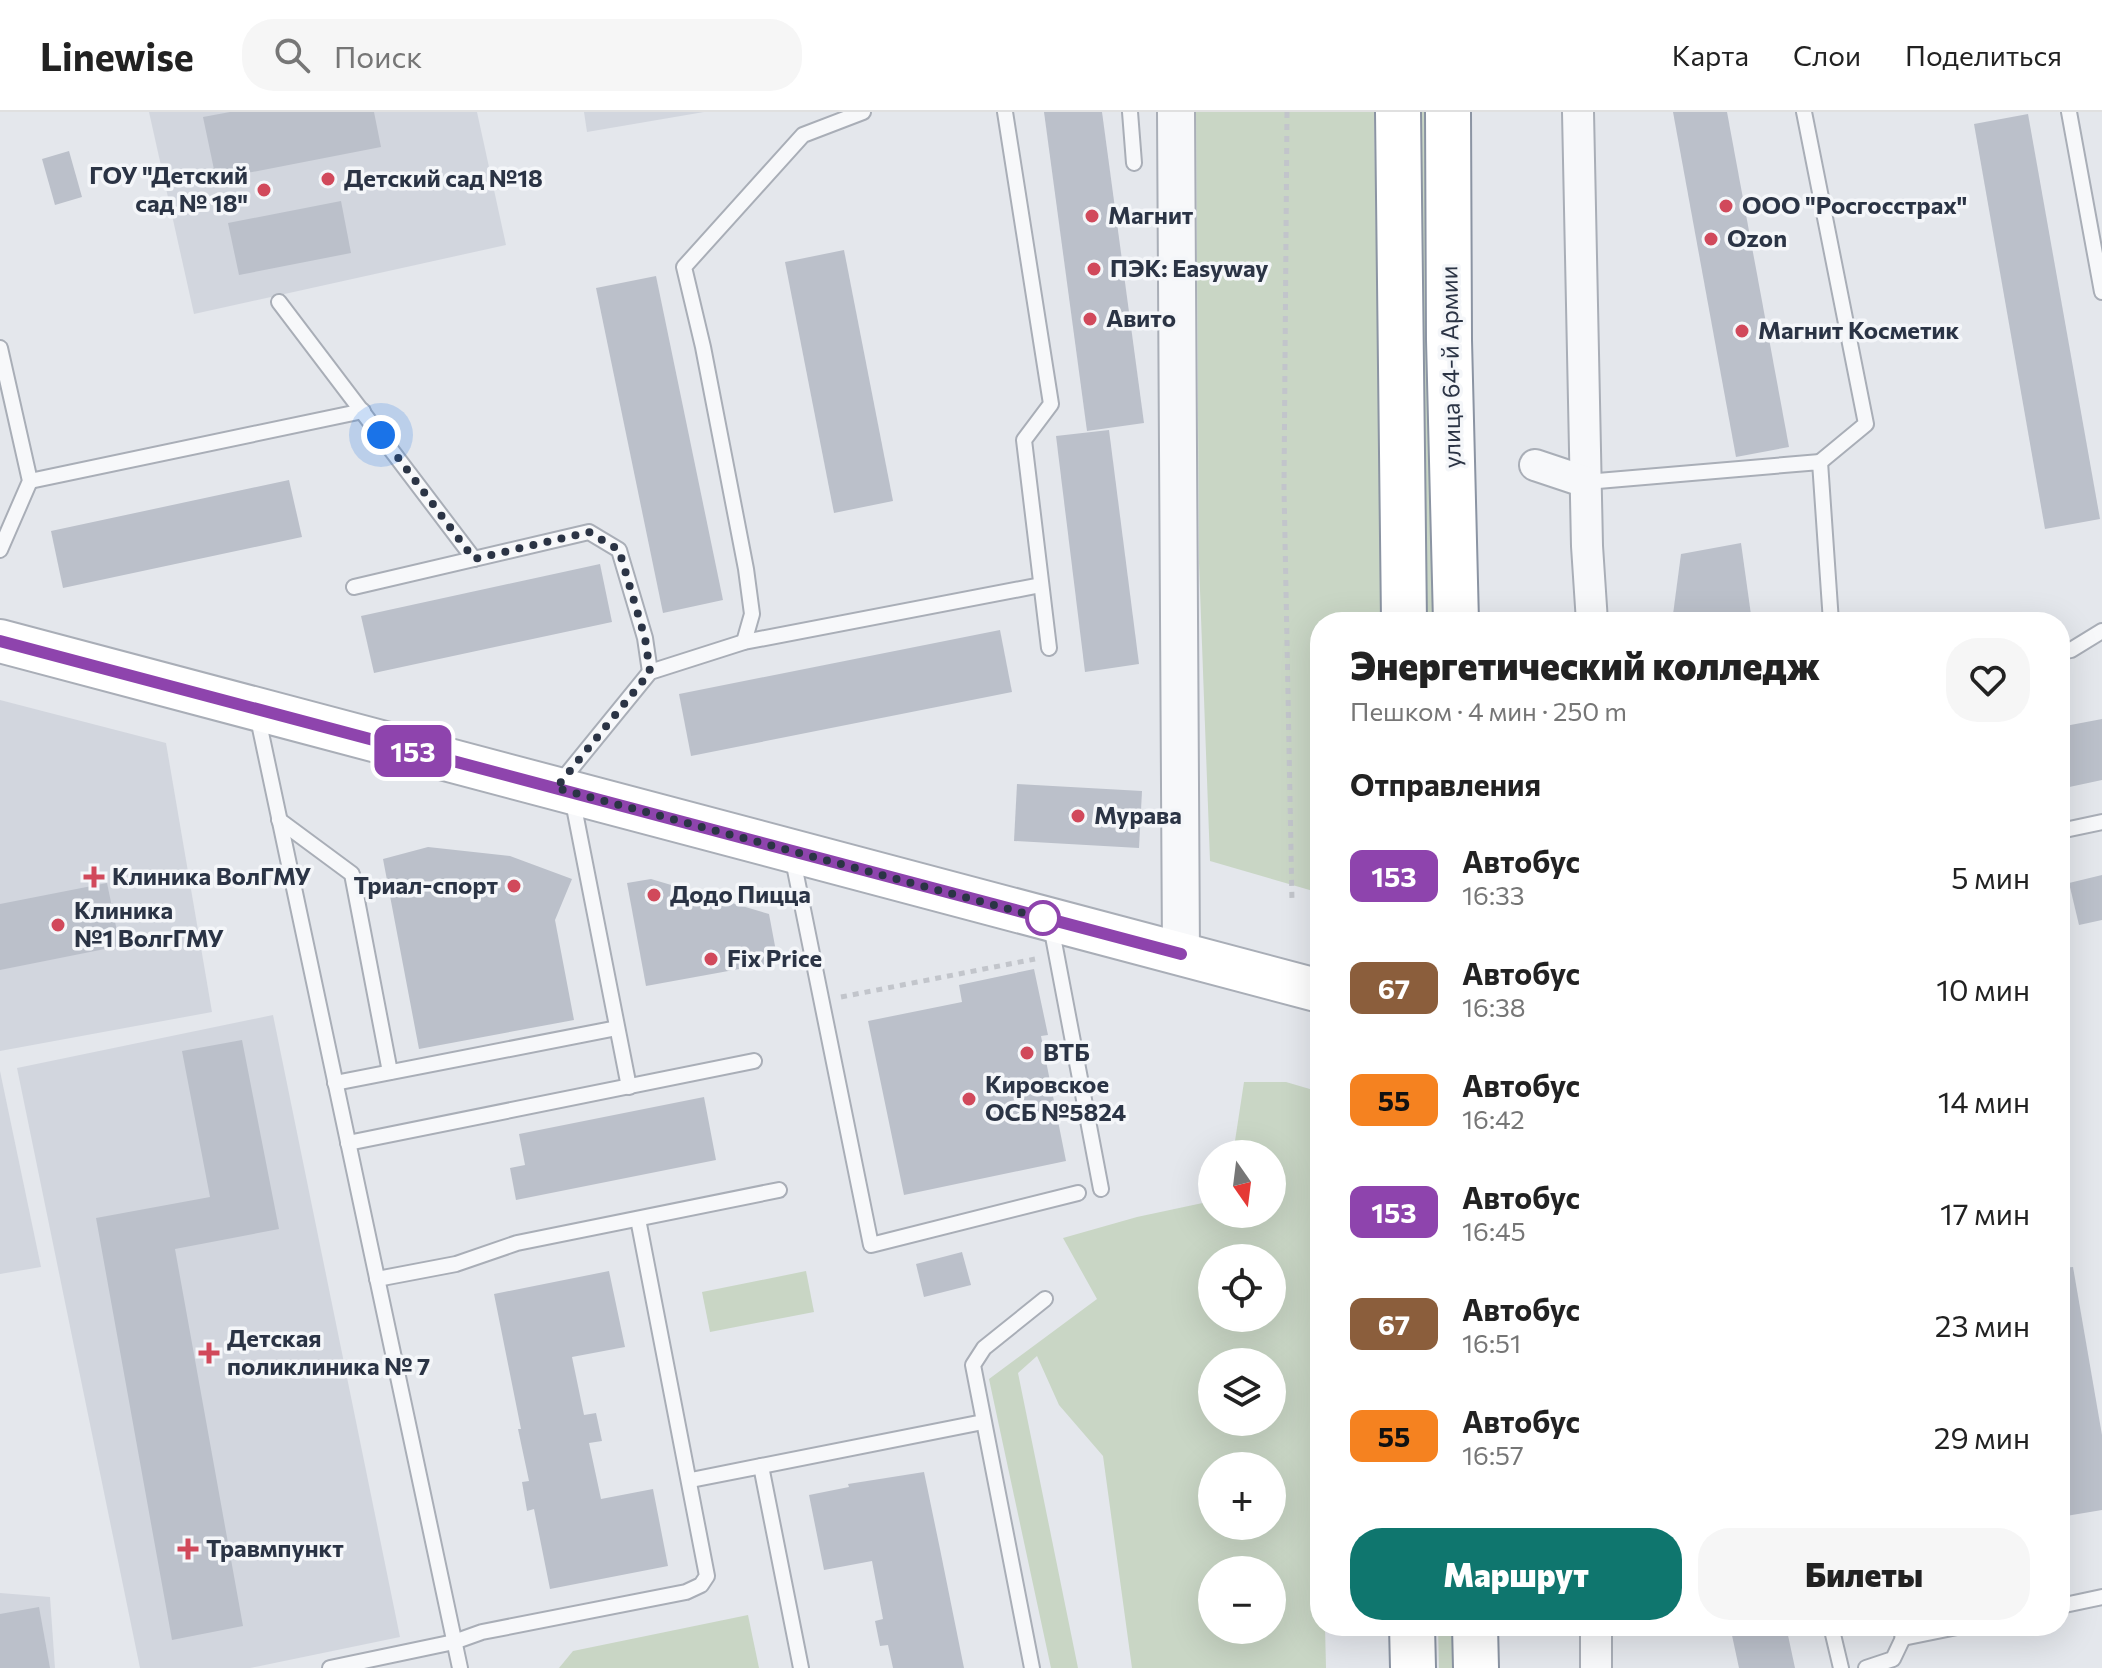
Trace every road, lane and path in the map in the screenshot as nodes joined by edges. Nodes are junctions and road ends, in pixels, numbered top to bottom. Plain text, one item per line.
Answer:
1 (863, 112) edge
2 (1005, 112) edge
3 (1130, 112) edge
4 (1176, 112) edge
5 (1287, 112) edge
6 (1398, 112) edge
7 (1448, 112) edge
8 (1578, 112) edge
9 (1804, 112) edge
10 (2069, 112) edge
11 (1134, 163) dead end
12 (2102, 292) edge
13 (279, 302) dead end
14 (0, 348) edge
15 (363, 411) junction
16 (1820, 462) junction
17 (1535, 465) dead end
18 (30, 481) junction
19 (1586, 482) junction
20 (0, 550) edge
21 (474, 559) junction
22 (1041, 585) junction
23 (354, 587) dead end
24 (1404, 612) edge
25 (1456, 612) edge
26 (1592, 612) edge
27 (1830, 612) edge
28 (2102, 631) edge
29 (0, 641) edge
30 (744, 642) junction
31 (1049, 648) dead end
32 (2070, 650) edge
33 (650, 672) junction
34 (256, 709) junction
35 (564, 790) junction
36 (279, 820) junction
37 (2102, 822) edge
38 (2070, 829) edge
39 (791, 851) junction
40 (1292, 902) dead end
41 (1054, 937) junction
42 (1181, 954) junction
43 (1310, 988) edge
44 (820, 1001) junction
45 (617, 1028) junction
46 (754, 1061) dead end
47 (390, 1072) junction
48 (335, 1083) junction
49 (629, 1087) junction
50 (348, 1143) junction
51 (1101, 1189) dead end
52 (779, 1190) dead end
53 (1078, 1193) dead end
54 (638, 1219) junction
55 (377, 1279) junction
56 (1045, 1299) dead end
57 (983, 1422) junction
58 (761, 1466) junction
59 (691, 1480) junction
60 (2102, 1597) edge
61 (2070, 1604) edge
62 (1412, 1636) edge
63 (1475, 1636) edge
64 (1596, 1636) edge
65 (1833, 1636) edge
66 (1900, 1636) edge
67 (454, 1642) junction
68 (330, 1668) edge
69 (460, 1668) edge
70 (801, 1668) edge
71 (1032, 1668) edge
72 (1413, 1668) edge
73 (1476, 1668) edge
74 (1596, 1668) edge
75 (1841, 1668) edge
76 (1866, 1668) edge

1 - 30 lane
2 - 22 lane
3 - 11 lane
4 - 42 street
5 - 40 path
6 - 24 highway, улица 64-й Армии
7 - 25 highway, улица 64-й Армии
8 - 19 street
9 - 16 lane
10 - 12 lane
13 - 15 lane
14 - 18 lane
15 - 18 lane
15 - 21 lane
16 - 19 lane
16 - 27 lane
17 - 19 street
18 - 20 lane
19 - 26 street
21 - 23 lane
21 - 33 lane
22 - 30 lane
22 - 31 lane
28 - 32 lane
29 - 34 main road
30 - 33 lane
33 - 35 lane
34 - 35 main road
34 - 36 lane
35 - 39 main road
35 - 45 lane
36 - 47 lane
36 - 48 lane
37 - 38 lane
39 - 41 main road
39 - 44 lane
41 - 42 main road
41 - 44 path
41 - 51 lane
42 - 43 main road
44 - 53 lane
45 - 47 lane
45 - 49 lane
46 - 49 lane
47 - 48 lane
48 - 50 lane
49 - 50 lane
50 - 55 lane
52 - 54 lane
54 - 55 lane
54 - 59 lane
55 - 67 lane
56 - 57 lane
57 - 58 lane
57 - 71 lane
58 - 59 lane
58 - 70 lane
59 - 67 lane
60 - 61 lane
62 - 72 highway
63 - 73 highway
64 - 74 street
65 - 75 lane
66 - 76 lane
67 - 68 lane
67 - 69 lane

